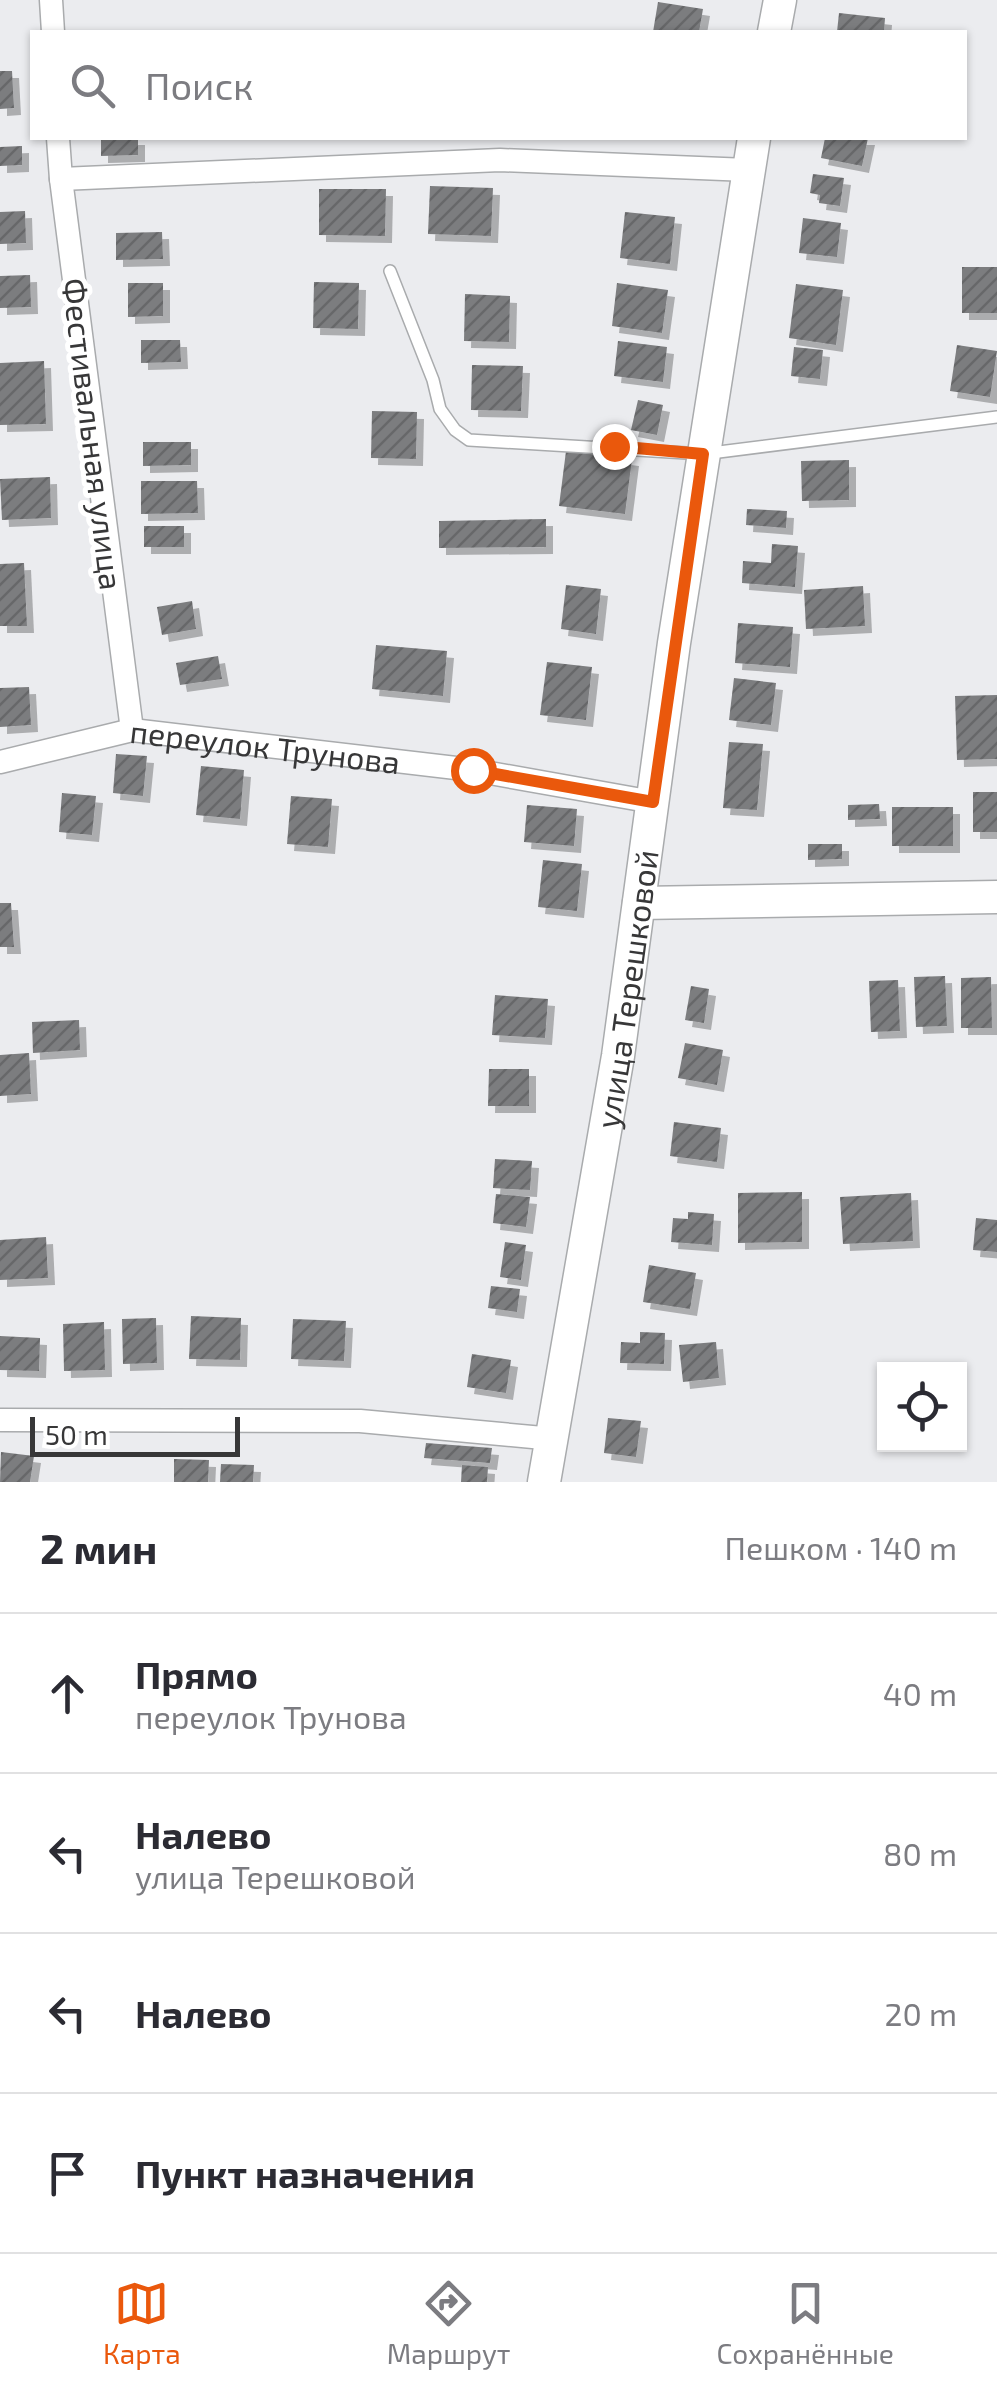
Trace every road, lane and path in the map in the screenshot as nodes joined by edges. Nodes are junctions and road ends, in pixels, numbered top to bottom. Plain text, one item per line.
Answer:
1 (52, 0) edge
2 (780, 0) edge
3 (53, 30) edge
4 (774, 30) edge
5 (58, 140) edge
6 (754, 140) edge
7 (748, 170) junction
8 (60, 179) junction
9 (390, 271) dead end
10 (997, 418) edge
11 (703, 454) junction
12 (132, 730) junction
13 (0, 762) edge
14 (653, 802) junction
15 (997, 897) edge
16 (640, 903) junction
17 (0, 1420) edge
18 (554, 1439) junction
19 (544, 1482) edge

1 - 3 street
2 - 4 street
5 - 8 street, Фестивальная улица
6 - 7 street, улица Терешковой
7 - 8 street
7 - 11 street, улица Терешковой
8 - 12 street, Фестивальная улица
9 - 11 lane
10 - 11 lane
11 - 14 street, улица Терешковой
12 - 13 street, переулок Трунова
12 - 14 street, переулок Трунова
14 - 16 street, улица Терешковой
15 - 16 street
16 - 18 street, улица Терешковой
17 - 18 street
18 - 19 street, улица Терешковой

